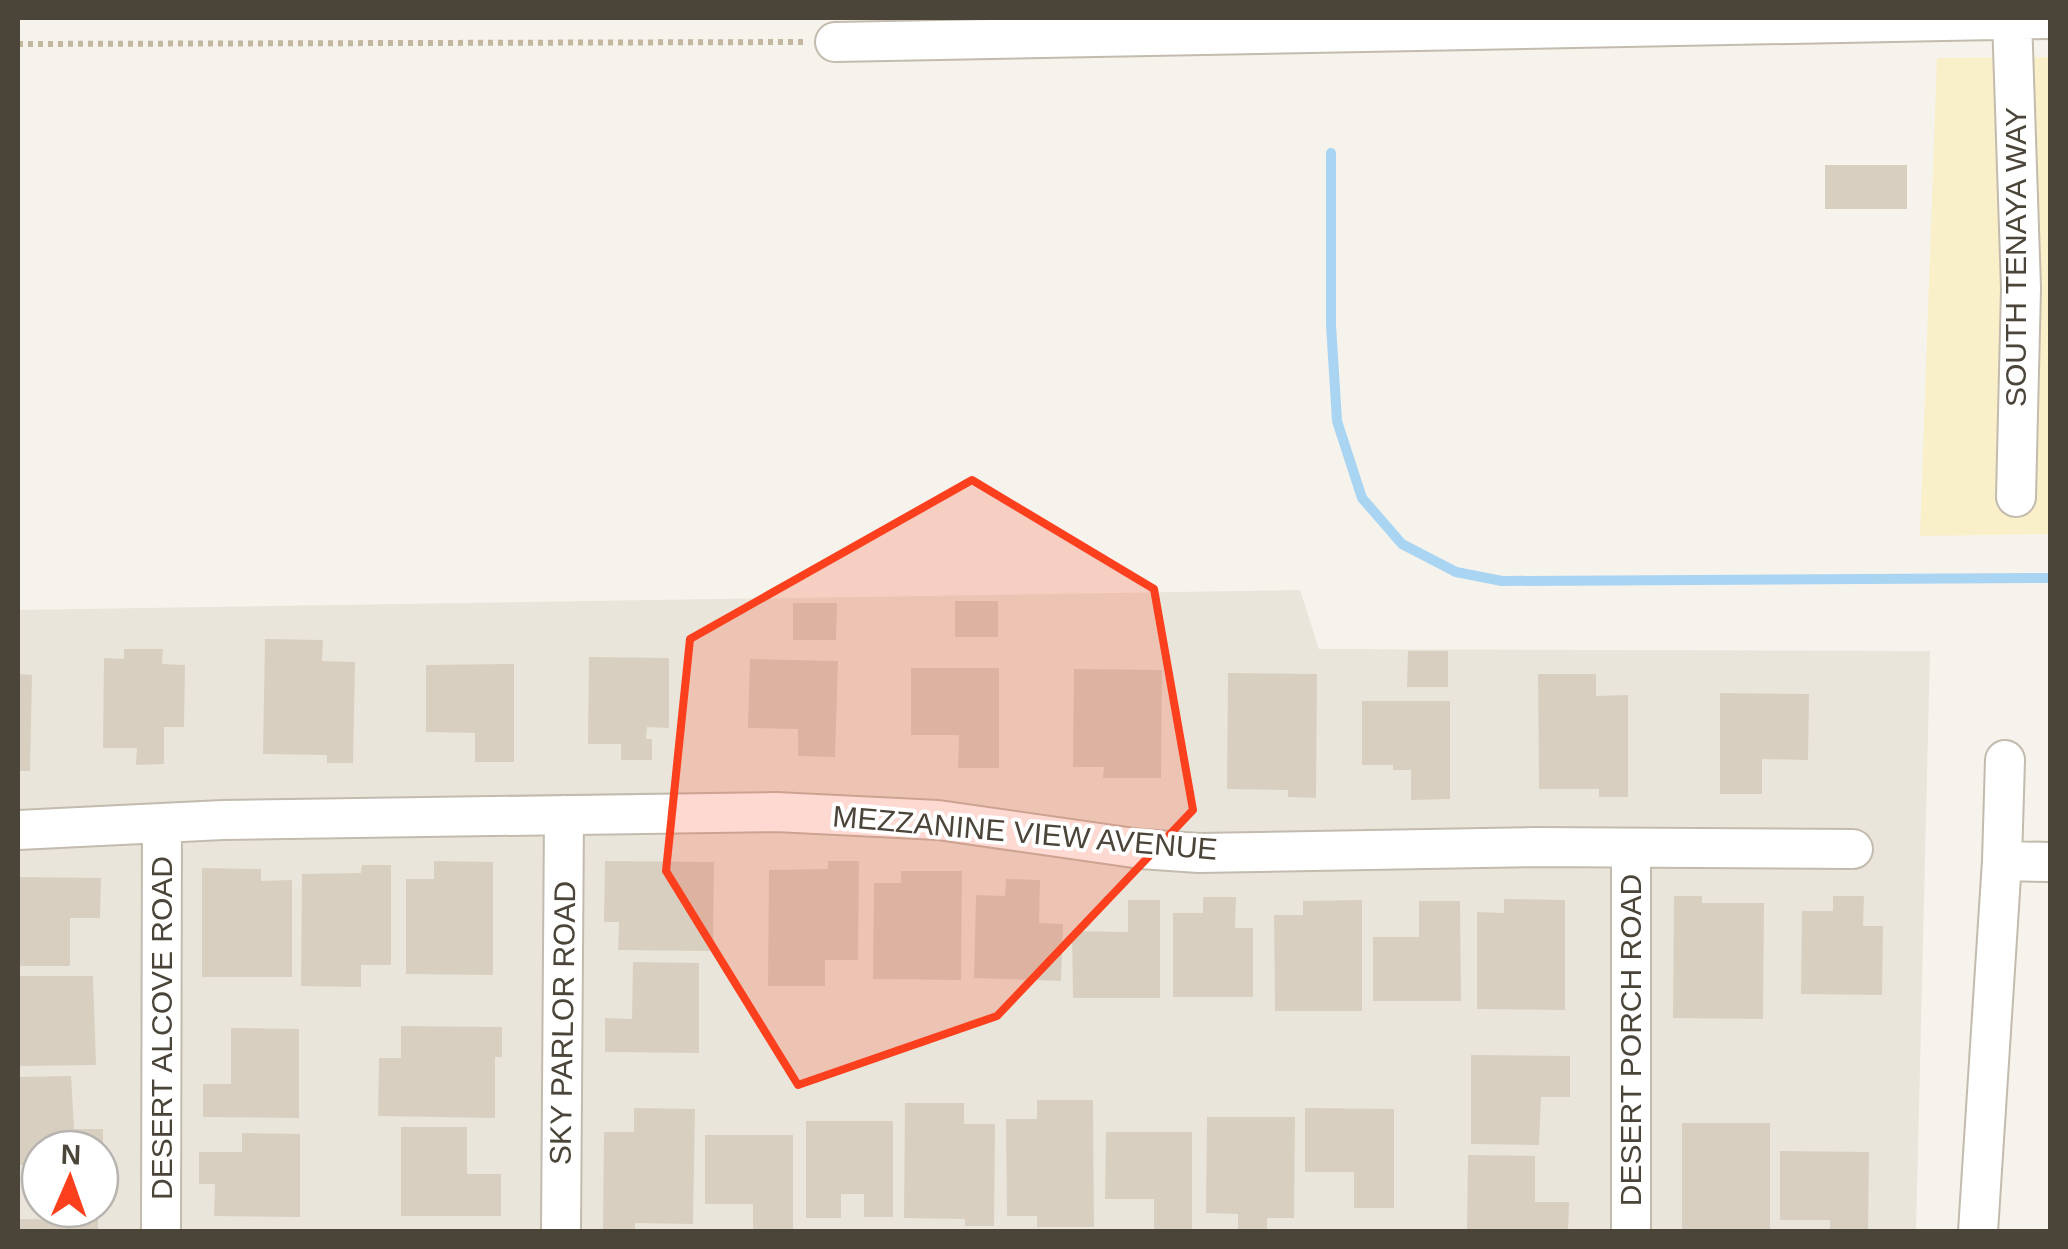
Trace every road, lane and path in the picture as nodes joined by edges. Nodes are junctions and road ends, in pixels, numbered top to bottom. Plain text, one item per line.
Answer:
1 (2012, 18) edge
2 (2050, 18) edge
3 (1490, 24) edge
4 (835, 42) joint
5 (18, 44) edge
6 (2016, 497) dead end
7 (2005, 760) dead end
8 (564, 815) junction
9 (162, 824) junction
10 (18, 830) edge
11 (1630, 848) junction
12 (1853, 848) dead end
13 (2002, 861) junction
14 (2050, 862) edge
15 (161, 1232) edge
16 (561, 1232) edge
17 (1631, 1232) edge
18 (1978, 1232) edge

1 - 2 street
1 - 3 street
1 - 6 street, SOUTH TENAYA WAY
3 - 4 street
4 - 5 path
7 - 13 street
8 - 9 street, MEZZANINE VIEW AVENUE
8 - 11 street, MEZZANINE VIEW AVENUE
8 - 16 street, SKY PARLOR ROAD
9 - 10 street, MEZZANINE VIEW AVENUE
9 - 15 street, DESERT ALCOVE ROAD
11 - 12 street, MEZZANINE VIEW AVENUE
11 - 17 street, DESERT PORCH ROAD
13 - 14 street
13 - 18 street

